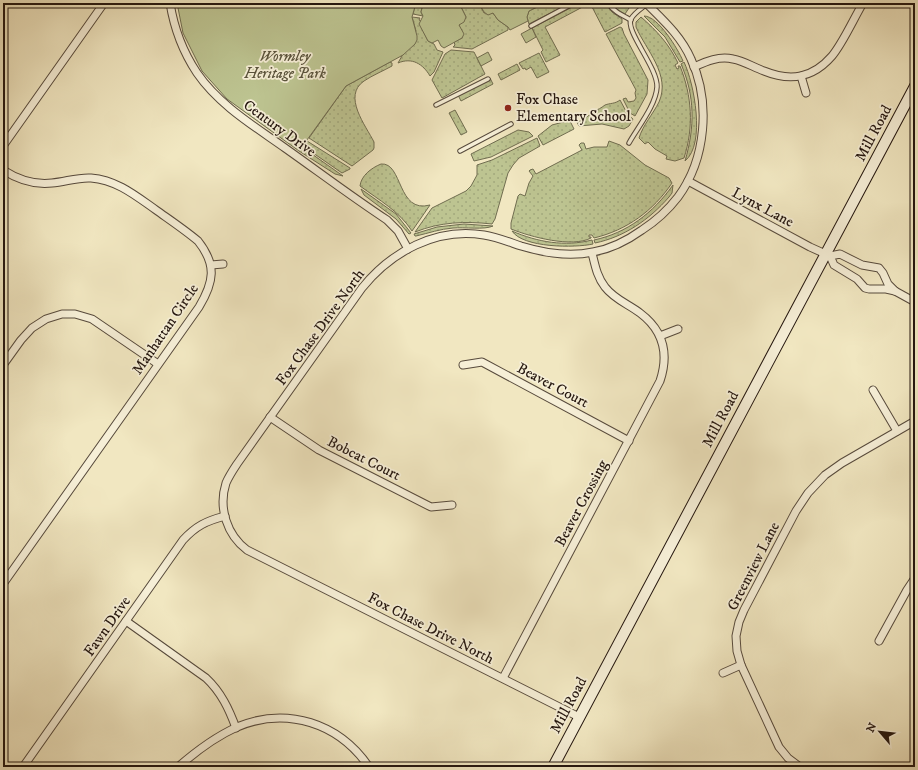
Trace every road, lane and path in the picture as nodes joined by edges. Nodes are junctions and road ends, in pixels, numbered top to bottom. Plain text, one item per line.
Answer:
1 (104, 3) edge
2 (170, 3) edge
3 (574, 3) edge
4 (608, 3) edge
5 (646, 3) edge
6 (863, 3) edge
7 (631, 20) junction
8 (531, 26) dead end
9 (694, 67) junction
10 (801, 76) junction
11 (488, 79) dead end
12 (915, 86) edge
13 (806, 93) dead end
14 (436, 105) dead end
15 (511, 124) dead end
16 (630, 143) dead end
17 (3, 146) edge
18 (460, 151) dead end
19 (3, 170) edge
20 (688, 181) junction
21 (408, 249) junction
22 (592, 253) junction
23 (828, 255) junction
24 (223, 264) dead end
25 (211, 265) junction
26 (895, 291) junction
27 (915, 302) edge
28 (678, 329) dead end
29 (660, 336) junction
30 (158, 364) junction
31 (3, 365) edge
32 (463, 365) dead end
33 (873, 390) dead end
34 (270, 417) junction
35 (915, 421) edge
36 (897, 430) junction
37 (629, 441) junction
38 (452, 505) dead end
39 (225, 516) junction
40 (915, 578) edge
41 (3, 584) edge
42 (126, 621) junction
43 (879, 641) dead end
44 (741, 665) junction
45 (724, 674) dead end
46 (503, 678) junction
47 (579, 717) junction
48 (236, 728) junction
49 (23, 767) edge
50 (178, 767) edge
51 (369, 767) edge
52 (552, 767) edge
53 (800, 767) edge

1 - 17 street
2 - 21 street, Century Drive
3 - 8 lane
4 - 7 lane
5 - 7 lane
5 - 9 street, Fox Chase Drive North
6 - 10 street
7 - 16 lane
9 - 10 street
9 - 20 street, Fox Chase Drive North
10 - 13 street
11 - 14 lane
12 - 23 street, Mill Road
15 - 18 lane
19 - 25 street, Manhattan Circle
20 - 22 street, Fox Chase Drive North
20 - 23 street, Lynx Lane
21 - 22 street, Fox Chase Drive North
21 - 34 street, Fox Chase Drive North
22 - 29 street, Beaver Crossing
23 - 26 street
23 - 26 street
23 - 47 street, Mill Road
24 - 25 street
25 - 30 street, Manhattan Circle
26 - 27 street
28 - 29 street
29 - 37 street, Beaver Crossing
30 - 31 street
30 - 41 street, Manhattan Circle
32 - 37 street, Beaver Court
33 - 36 street
34 - 38 street, Bobcat Court
34 - 39 street, Fox Chase Drive North
35 - 36 street, Greenview Lane
36 - 44 street, Greenview Lane
37 - 46 street, Beaver Crossing
39 - 42 street, Fawn Drive
39 - 46 street, Fox Chase Drive North
40 - 43 street
42 - 48 street
42 - 49 street, Fawn Drive
44 - 45 street
44 - 53 street, Greenview Lane
46 - 47 street, Fox Chase Drive North
47 - 52 street, Mill Road
48 - 50 street
48 - 51 street

